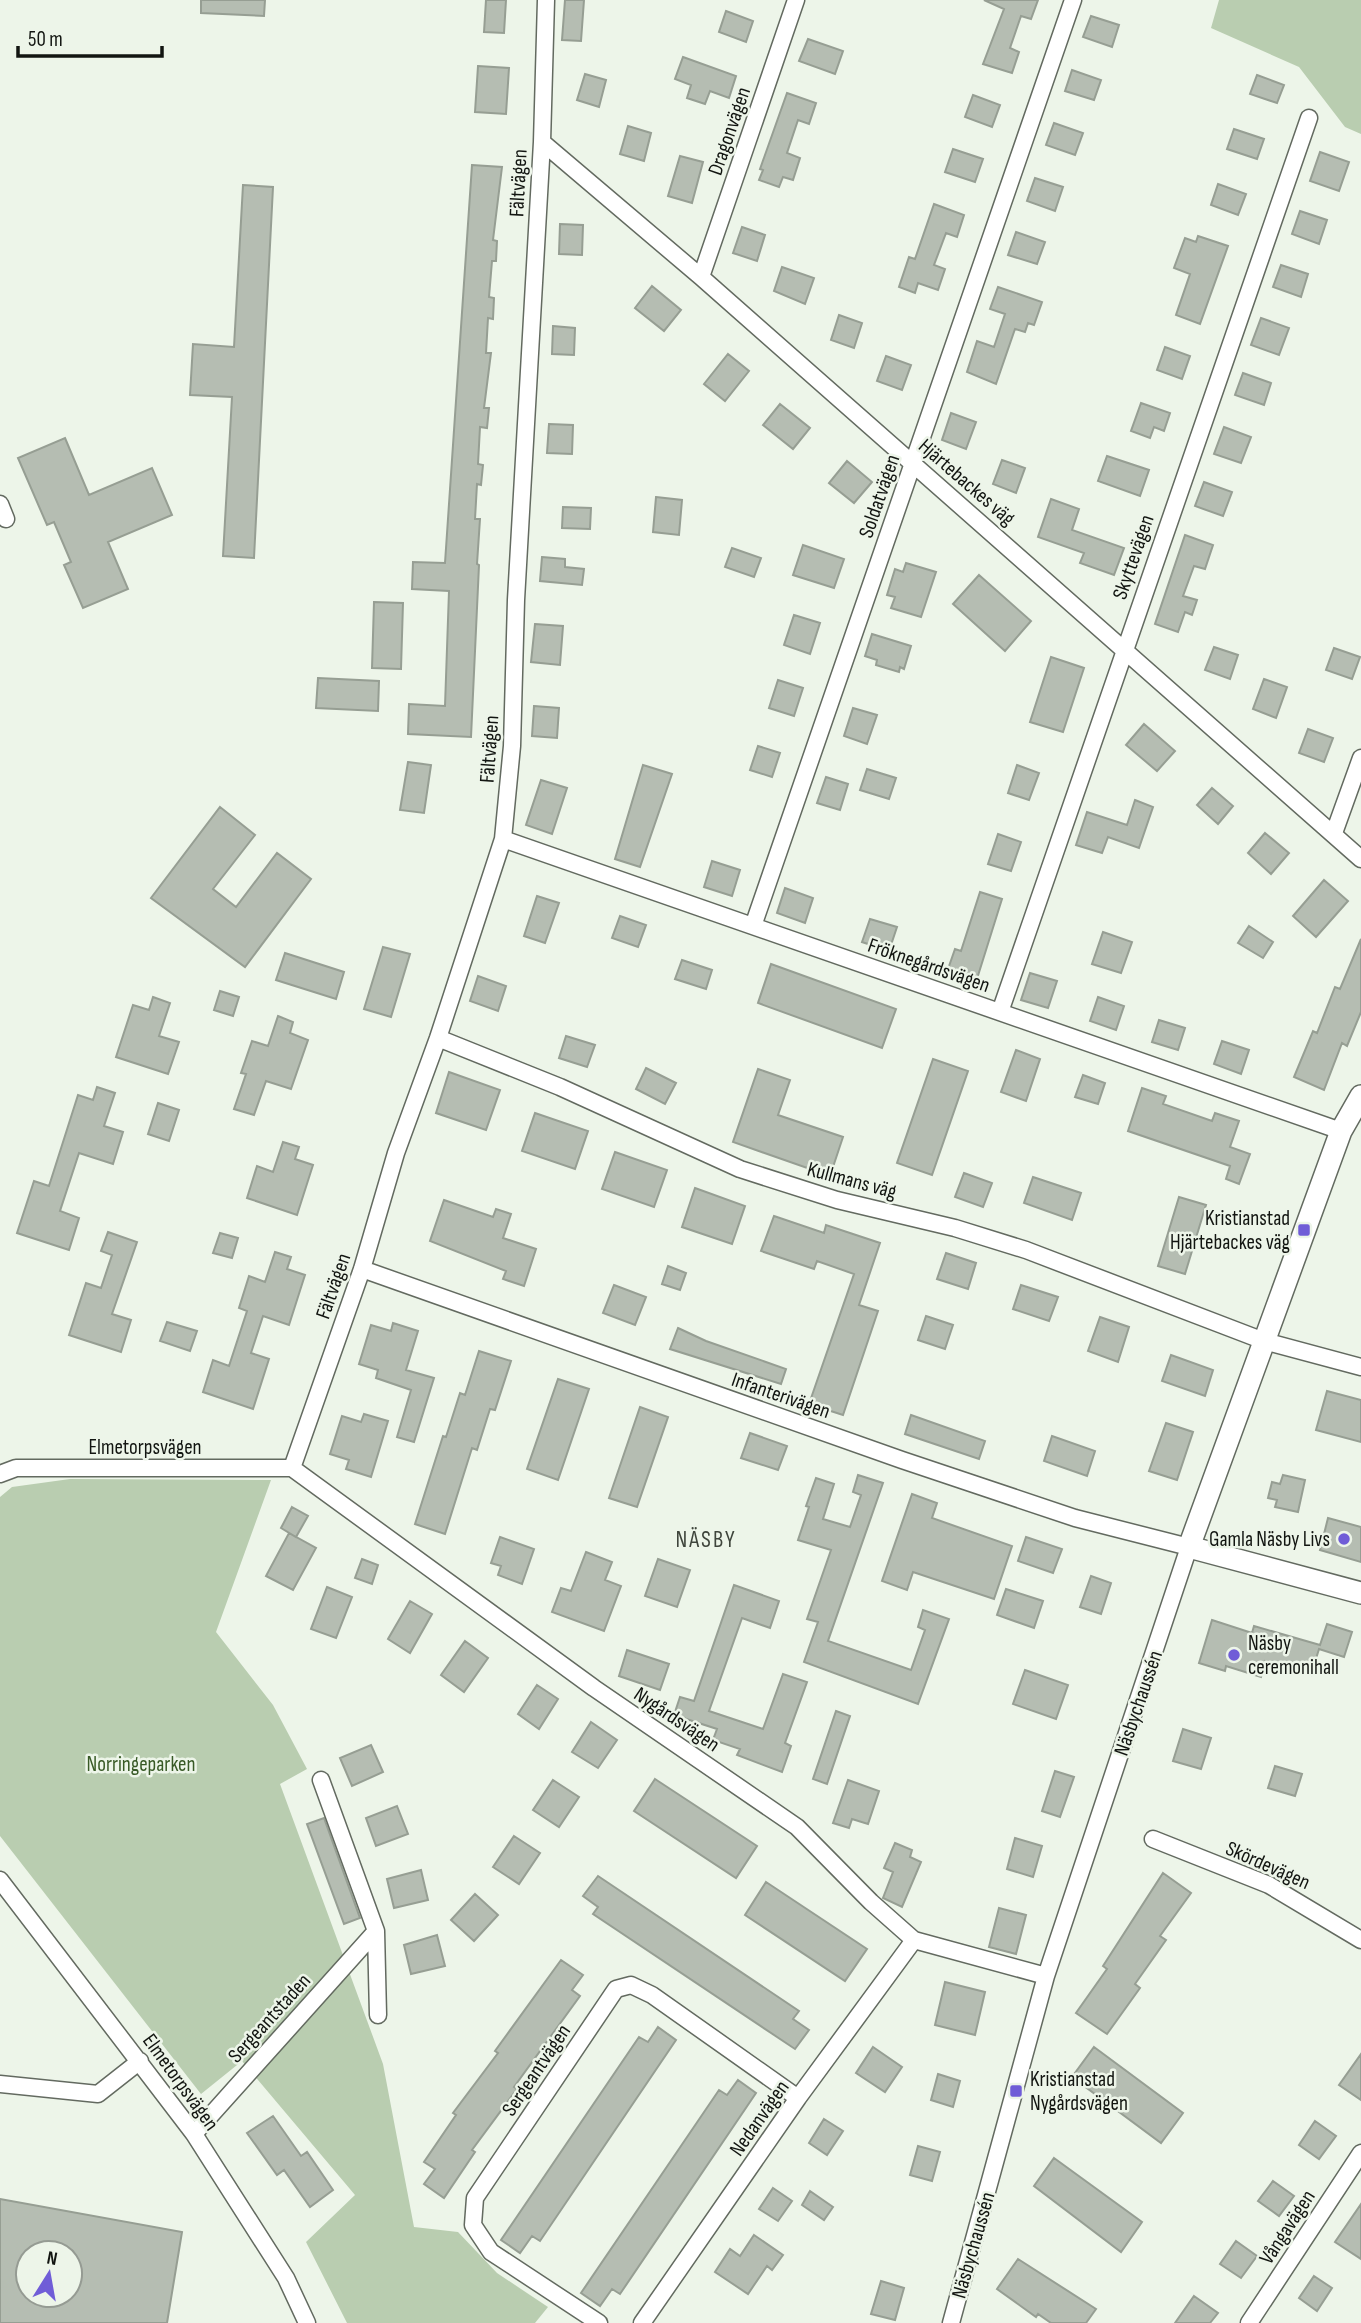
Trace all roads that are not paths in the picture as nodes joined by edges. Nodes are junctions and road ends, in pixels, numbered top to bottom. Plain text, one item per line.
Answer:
1 (546, 0) edge
2 (796, 0) edge
3 (1073, 0) edge
4 (1308, 118) dead end
5 (541, 142) junction
6 (701, 277) junction
7 (913, 463) junction
8 (1124, 648) junction
9 (1361, 758) edge
10 (1334, 834) junction
11 (503, 839) junction
12 (1361, 859) edge
13 (753, 926) junction
14 (1000, 1012) junction
15 (438, 1038) junction
16 (1361, 1096) edge
17 (1341, 1131) junction
18 (362, 1269) junction
19 (1264, 1341) junction
20 (1361, 1367) edge
21 (292, 1468) junction
22 (0, 1474) edge
23 (1189, 1547) junction
24 (1361, 1592) edge
25 (321, 1780) dead end
26 (1153, 1839) dead end
27 (0, 1880) edge
28 (376, 1931) junction
29 (914, 1940) junction
30 (1361, 1940) edge
31 (1046, 1976) junction
32 (378, 2015) dead end
33 (140, 2061) junction
34 (0, 2084) edge
35 (798, 2098) junction
36 (194, 2134) junction
37 (1361, 2153) edge
38 (307, 2323) edge
39 (599, 2323) edge
40 (642, 2323) edge
41 (951, 2323) edge
42 (1249, 2323) edge

1 - 5 street, Fältvägen
2 - 6 street, Dragonvägen
3 - 7 street, Soldatvägen
4 - 8 street, Skyttevägen
5 - 6 street, Hjärtebackes väg
5 - 11 street, Fältvägen
6 - 7 street, Hjärtebackes väg
7 - 8 street, Hjärtebackes väg
7 - 13 street, Soldatvägen
8 - 10 street, Hjärtebackes väg
8 - 14 street, Skyttevägen
9 - 10 street
10 - 12 street, Hjärtebackes väg
11 - 13 street, Fröknegårdsvägen
11 - 15 street, Fältvägen
13 - 14 street, Fröknegårdsvägen
14 - 17 street, Fröknegårdsvägen
15 - 18 street, Fältvägen
15 - 19 street, Kullmans väg
16 - 17 street, Näsbychaussén
17 - 19 street, Näsbychaussén
18 - 21 street, Fältvägen
18 - 23 street, Infanterivägen
19 - 20 street, Kullmans väg
19 - 23 street, Näsbychaussén
21 - 22 street, Elmetorpsvägen
21 - 29 street, Nygårdsvägen
23 - 24 street
23 - 31 street, Näsbychaussén
25 - 28 street
26 - 30 street, Skördevägen
27 - 33 street, Elmetorpsvägen
28 - 32 street
28 - 36 street, Sergeantstaden
29 - 31 street, Nygårdsvägen
29 - 35 street, Nedanvägen
31 - 41 street, Näsbychaussén
33 - 34 street
33 - 36 street, Elmetorpsvägen
35 - 39 street, Sergeantvägen
35 - 40 street, Nedanvägen
36 - 38 street, Elmetorpsvägen
37 - 42 street, Vångavägen

